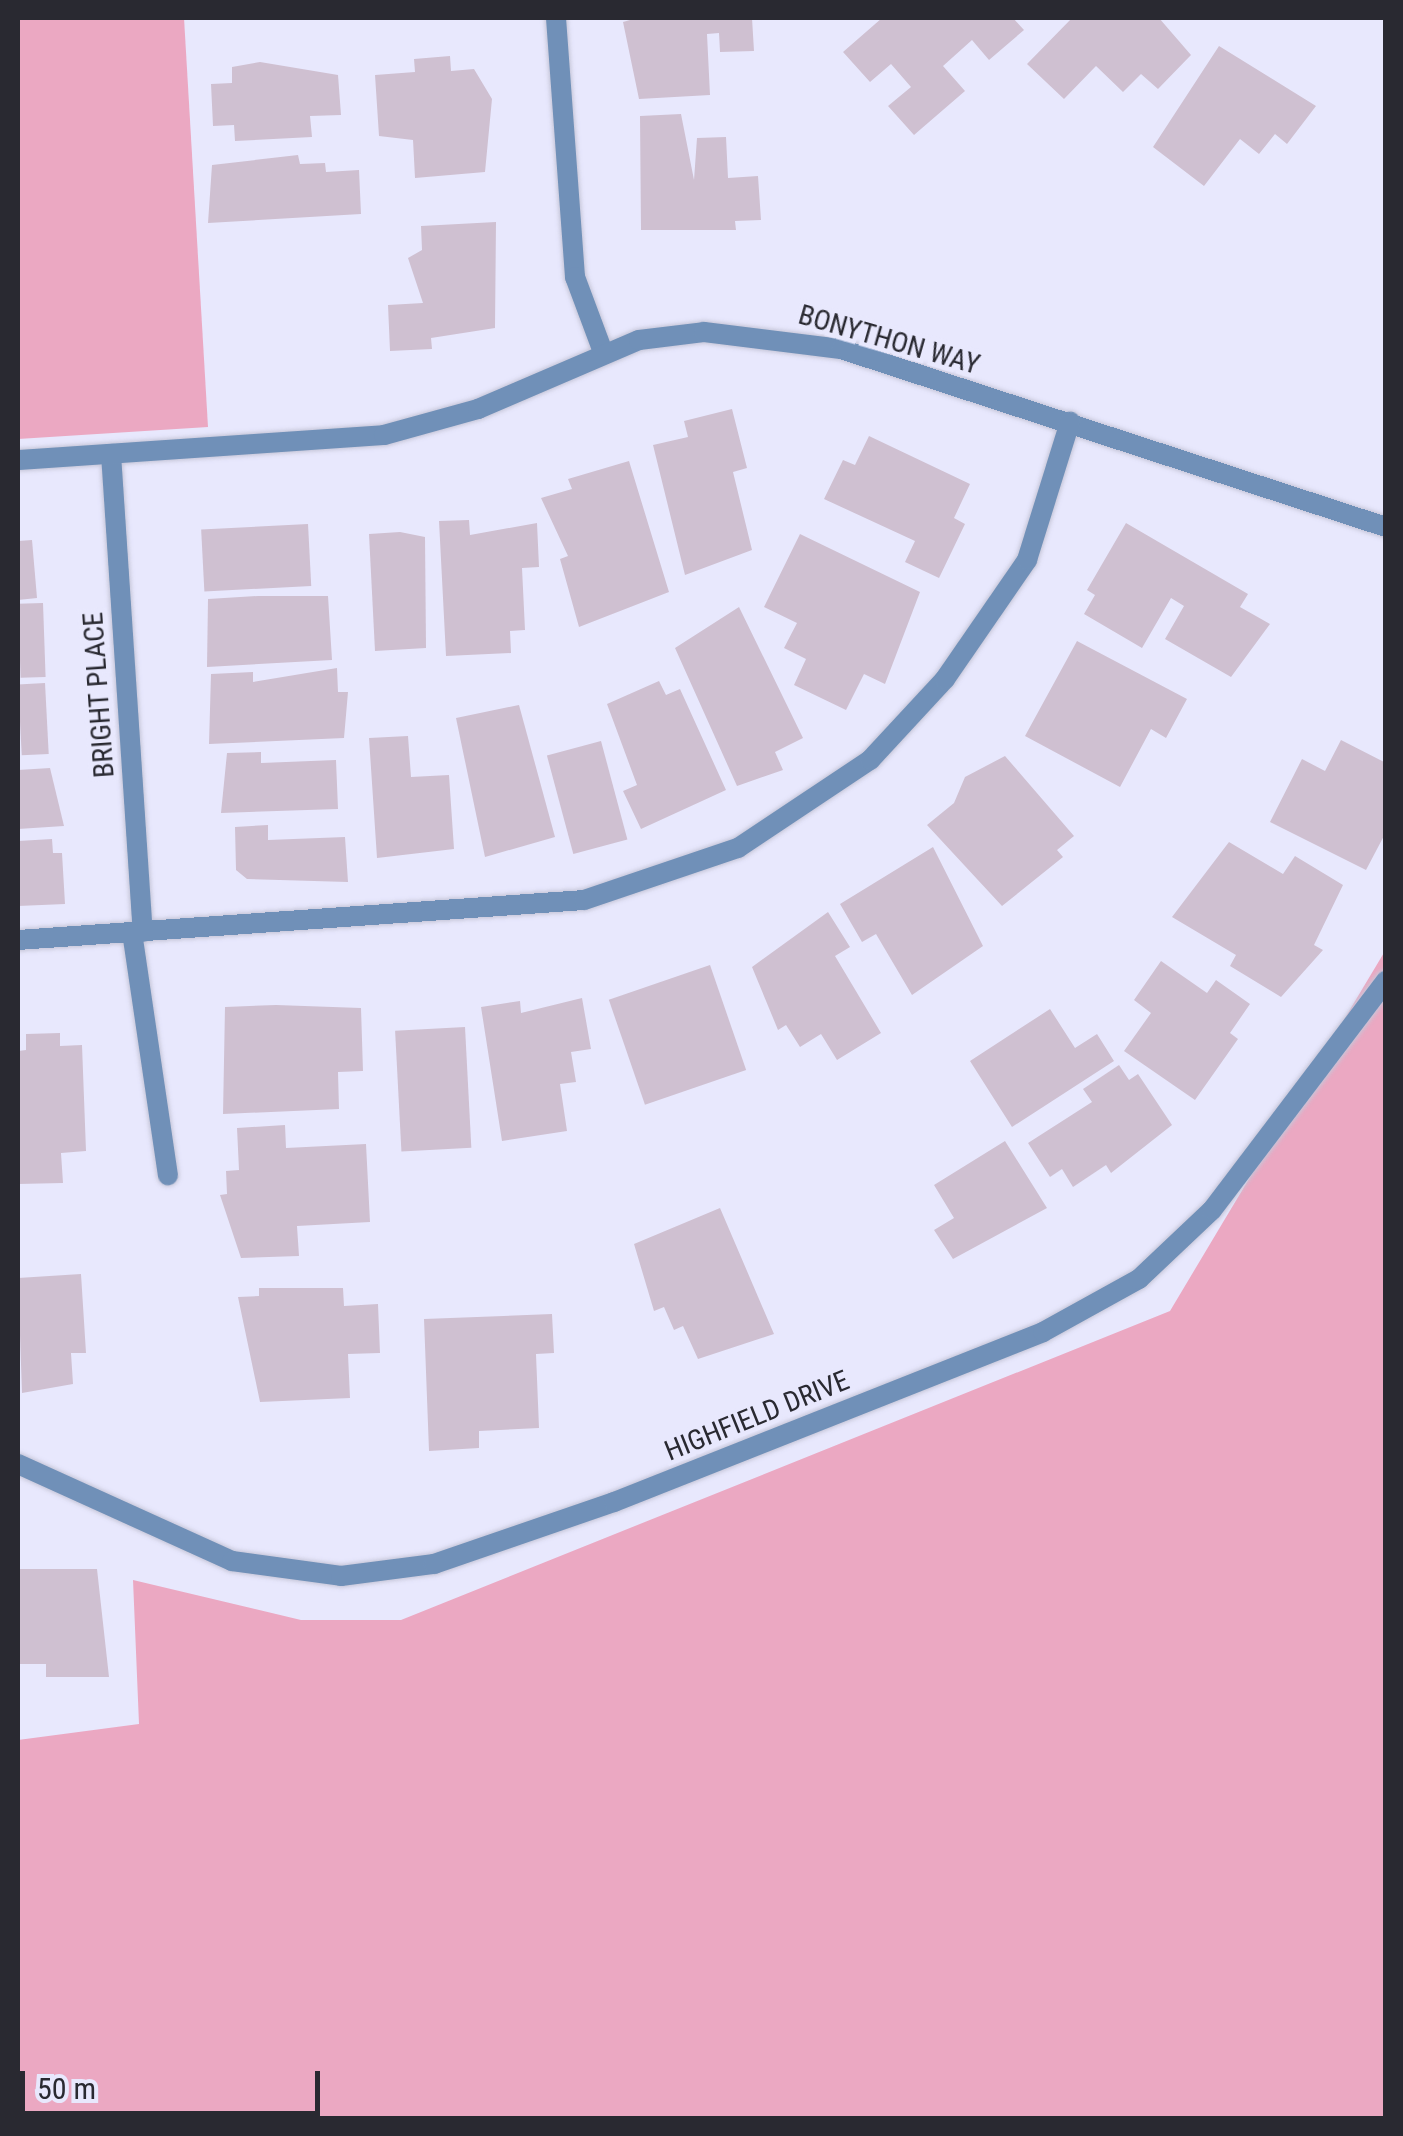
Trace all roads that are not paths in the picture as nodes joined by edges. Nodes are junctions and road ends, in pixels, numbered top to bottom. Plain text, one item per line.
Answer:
1 (556, 18) edge
2 (603, 352) junction
3 (1070, 422) junction
4 (110, 454) junction
5 (18, 460) edge
6 (1386, 526) edge
7 (137, 932) junction
8 (18, 940) edge
9 (1386, 980) edge
10 (168, 1174) dead end
11 (18, 1464) edge

1 - 2 street
2 - 3 street, BONYTHON WAY
2 - 4 street, BONYTHON WAY
3 - 6 street, BONYTHON WAY
3 - 7 street
4 - 5 street, BONYTHON WAY
4 - 7 street, BRIGHT PLACE
7 - 8 street
7 - 10 street
9 - 11 street, HIGHFIELD DRIVE

